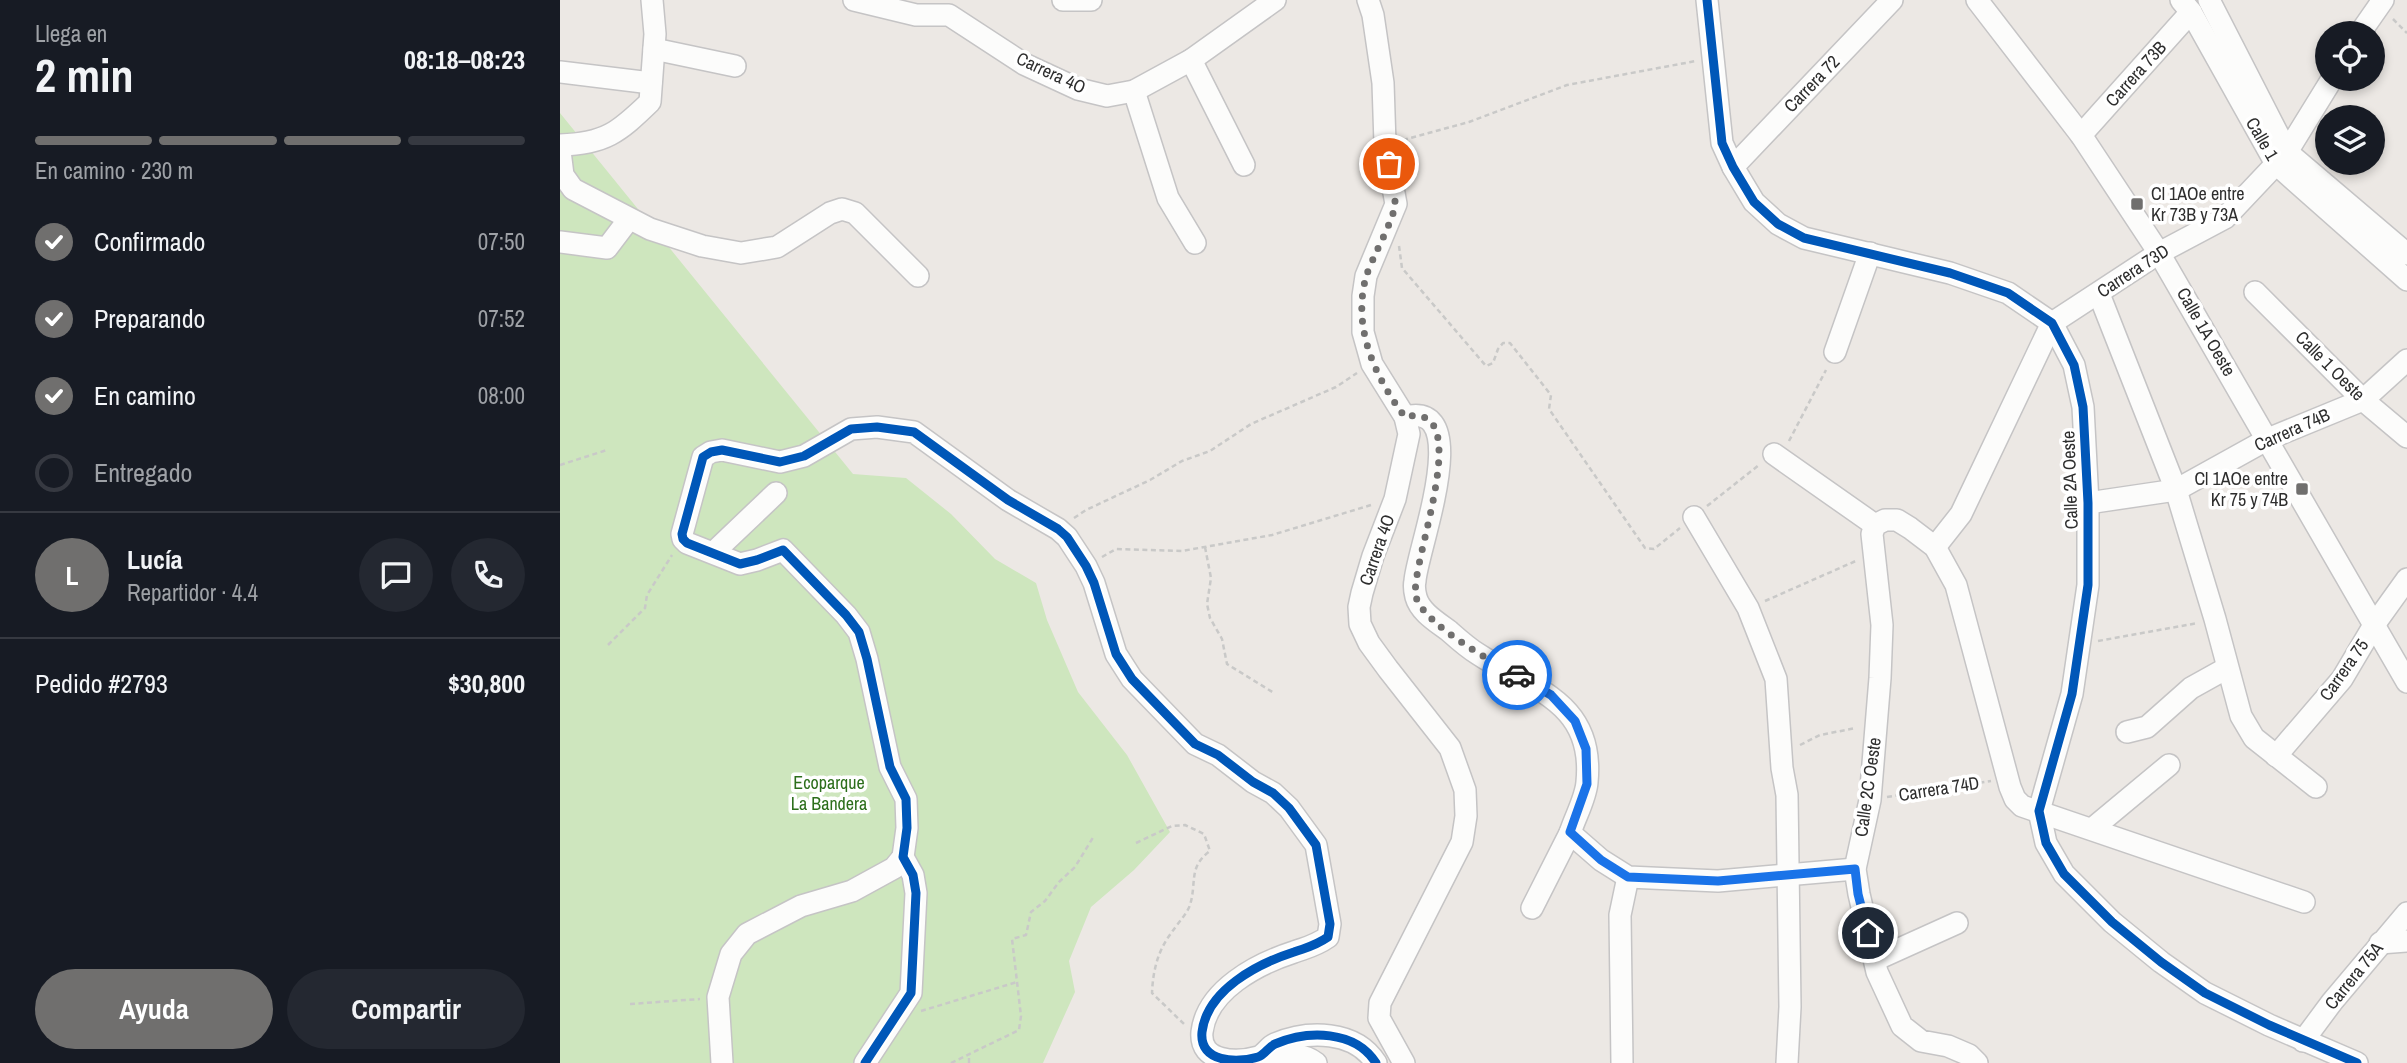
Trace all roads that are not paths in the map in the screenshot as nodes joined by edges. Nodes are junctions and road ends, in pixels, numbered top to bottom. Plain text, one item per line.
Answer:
1 (652, 0) edge
2 (854, 0) edge
3 (1063, 0) edge
4 (1091, 0) edge
5 (1275, 0) edge
6 (1368, 0) edge
7 (1707, 0) edge
8 (1892, 0) edge
9 (1977, 0) edge
10 (2209, 0) edge
11 (2383, 0) edge
12 (2186, 6) edge
13 (949, 7) edge
14 (2368, 21) edge
15 (653, 49) junction
16 (1191, 60) junction
17 (734, 66) dead end
18 (560, 72) edge
19 (651, 83) junction
20 (1134, 91) junction
21 (2324, 91) edge
22 (2081, 135) junction
23 (560, 145) edge
24 (560, 151) edge
25 (2282, 158) junction
26 (1244, 165) dead end
27 (1733, 167) junction
28 (629, 219) junction
29 (560, 242) edge
30 (1195, 243) dead end
31 (1870, 253) junction
32 (2159, 253) junction
33 (2407, 254) edge
34 (918, 276) dead end
35 (2407, 280) edge
36 (2255, 292) dead end
37 (2099, 294) junction
38 (2052, 323) junction
39 (1835, 352) road end
40 (2407, 360) edge
41 (2363, 400) junction
42 (1405, 417) junction
43 (2407, 437) edge
44 (2267, 439) junction
45 (1774, 454) road end
46 (2176, 490) junction
47 (776, 493) dead end
48 (2088, 503) junction
49 (1694, 517) road end
50 (1875, 525) junction
51 (1935, 547) junction
52 (714, 552) junction
53 (2407, 579) edge
54 (2374, 625) junction
55 (2227, 668) junction
56 (2407, 682) edge
57 (2127, 732) dead end
58 (2276, 756) junction
59 (2169, 765) dead end
60 (2316, 787) dead end
61 (2039, 811) junction
62 (2092, 829) junction
63 (1570, 832) junction
64 (903, 857) junction
65 (1855, 869) junction
66 (1787, 876) junction
67 (1628, 877) junction
68 (2304, 902) dead end
69 (1532, 908) dead end
70 (2407, 913) edge
71 (1957, 923) dead end
72 (2407, 941) edge
73 (2380, 943) junction
74 (1875, 960) junction
75 (2303, 1041) junction
76 (1261, 1057) junction
77 (722, 1063) edge
78 (865, 1063) edge
79 (1316, 1063) edge
80 (1376, 1063) edge
81 (1404, 1063) edge
82 (1622, 1063) edge
83 (1787, 1063) edge
84 (1976, 1063) edge
85 (2357, 1063) edge

1 - 15 street
2 - 13 street, Carrera 4O
3 - 4 street
5 - 16 street, Carrera 4O
6 - 42 street
7 - 27 street, Calle 2A Oeste
8 - 27 street, Carrera 72
9 - 22 street, Calle 1A Oeste
10 - 25 street, Calle 1
11 - 14 street
12 - 22 street, Carrera 73B
12 - 25 street, Calle 1
13 - 20 street, Carrera 4O
15 - 17 street
15 - 19 street
16 - 20 street, Carrera 4O
16 - 26 street
18 - 19 street
19 - 23 street
20 - 30 street
21 - 25 street, Carrera 73D
22 - 32 street, Calle 1A Oeste
24 - 28 street
25 - 32 street, Carrera 73D
25 - 33 street, Calle 1
25 - 35 street, Calle 1
27 - 31 street, Calle 2A Oeste
28 - 29 street
28 - 34 street
31 - 38 street, Calle 2A Oeste
31 - 39 street
32 - 37 street, Carrera 73D
32 - 44 street, Calle 1A Oeste
36 - 41 street, Calle 1 Oeste
37 - 38 street, Carrera 73D
37 - 46 street
38 - 48 street, Calle 2A Oeste
38 - 51 street
40 - 41 street, Carrera 74B
41 - 43 street, Calle 1 Oeste
41 - 44 street, Carrera 74B
42 - 63 street
42 - 81 street, Carrera 4O
44 - 46 street, Carrera 74B
44 - 54 street, Calle 1A Oeste
45 - 50 street
46 - 48 street, Carrera 74B
46 - 55 street
47 - 52 street
48 - 61 street, Calle 2A Oeste
49 - 66 street
50 - 51 street
50 - 65 street, Calle 2C Oeste
51 - 61 street
52 - 64 street
52 - 76 street
53 - 54 street, Carrera 75
54 - 56 street, Calle 1A Oeste
54 - 58 street, Carrera 75
55 - 57 street
55 - 58 street
58 - 60 street
59 - 62 street
61 - 62 street
61 - 75 street, Calle 2A Oeste
62 - 68 street
63 - 67 street
63 - 69 street
64 - 77 street
64 - 78 street
65 - 66 street
65 - 74 street, Calle 2C Oeste
66 - 67 street
66 - 83 street
67 - 82 street
70 - 73 street, Carrera 75A
71 - 74 street
72 - 73 street
73 - 75 street, Carrera 75A
74 - 84 street, Calle 2C Oeste
75 - 85 street, Calle 2A Oeste
76 - 79 street
76 - 80 street

